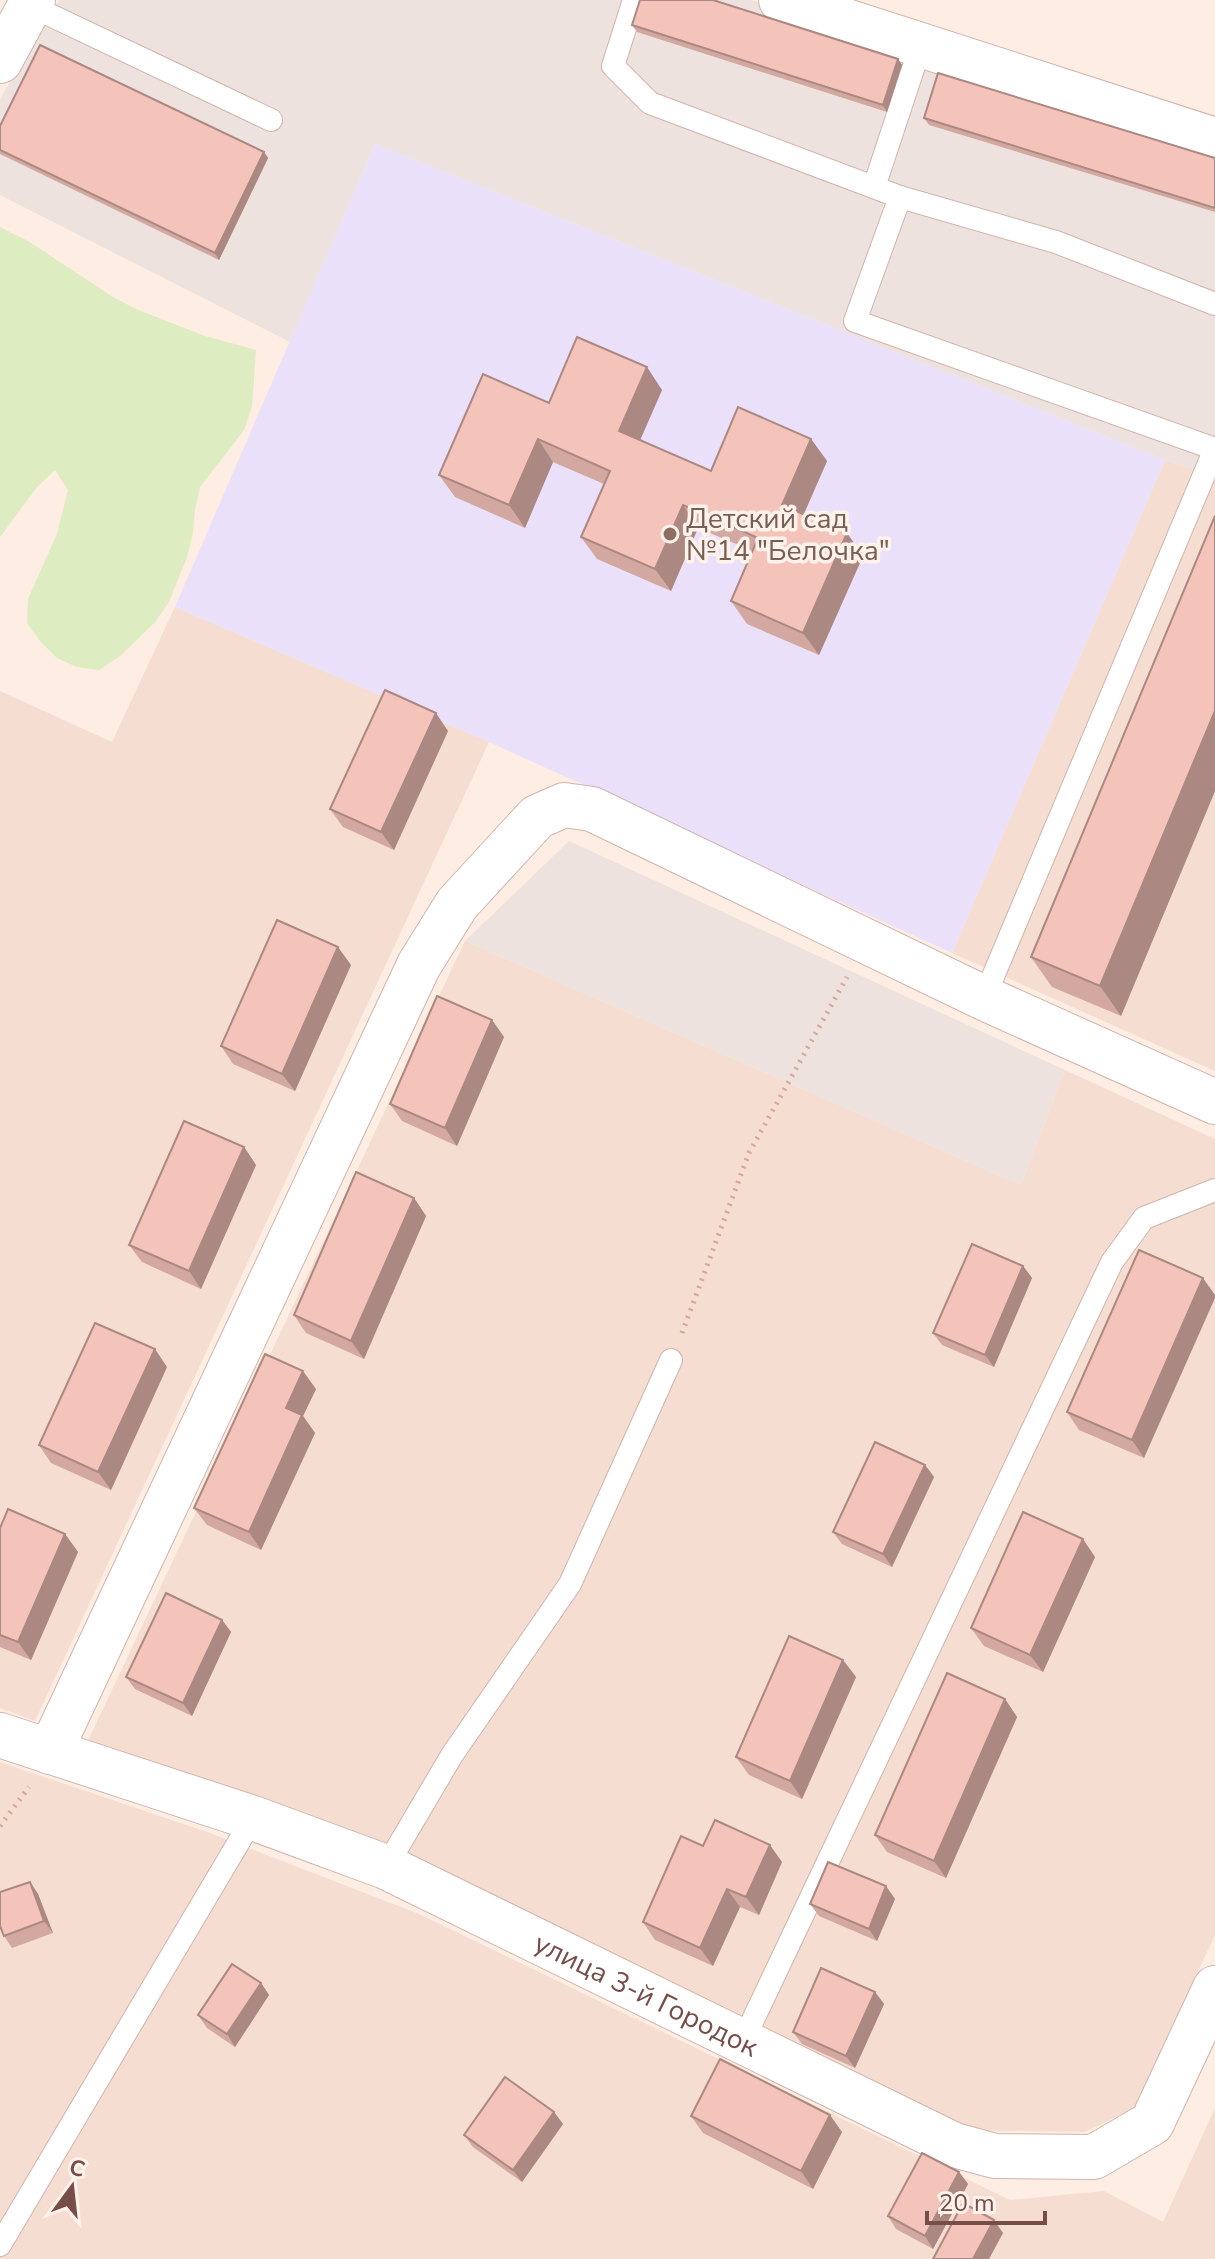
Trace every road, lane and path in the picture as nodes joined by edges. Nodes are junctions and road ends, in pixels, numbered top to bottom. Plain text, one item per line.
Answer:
1 (634, 0) edge
2 (781, 0) edge
3 (31, 3) edge
4 (921, 45) junction
5 (0, 61) edge
6 (271, 120) dead end
7 (1215, 140) edge
8 (874, 187) junction
9 (900, 197) junction
10 (1215, 304) edge
11 (1215, 449) edge
12 (867, 942) junction
13 (984, 998) junction
14 (1212, 1092) edge
15 (1215, 1190) edge
16 (671, 1360) joint
17 (0, 1735) edge
18 (50, 1752) junction
19 (253, 1818) junction
20 (386, 1867) junction
21 (1215, 1988) edge
22 (743, 2041) junction
23 (0, 2245) edge

1 - 8 lane
2 - 4 street
3 - 5 street
3 - 6 lane
4 - 7 street
4 - 8 lane
8 - 9 lane
9 - 10 lane
9 - 11 lane
11 - 13 lane
12 - 13 street
12 - 16 path
12 - 18 street
13 - 14 street
15 - 22 lane
16 - 20 lane
17 - 18 street, улица 3-й Городок
18 - 19 street, улица 3-й Городок
19 - 20 street, улица 3-й Городок
19 - 23 lane
20 - 22 street, улица 3-й Городок
21 - 22 street, улица 3-й Городок

